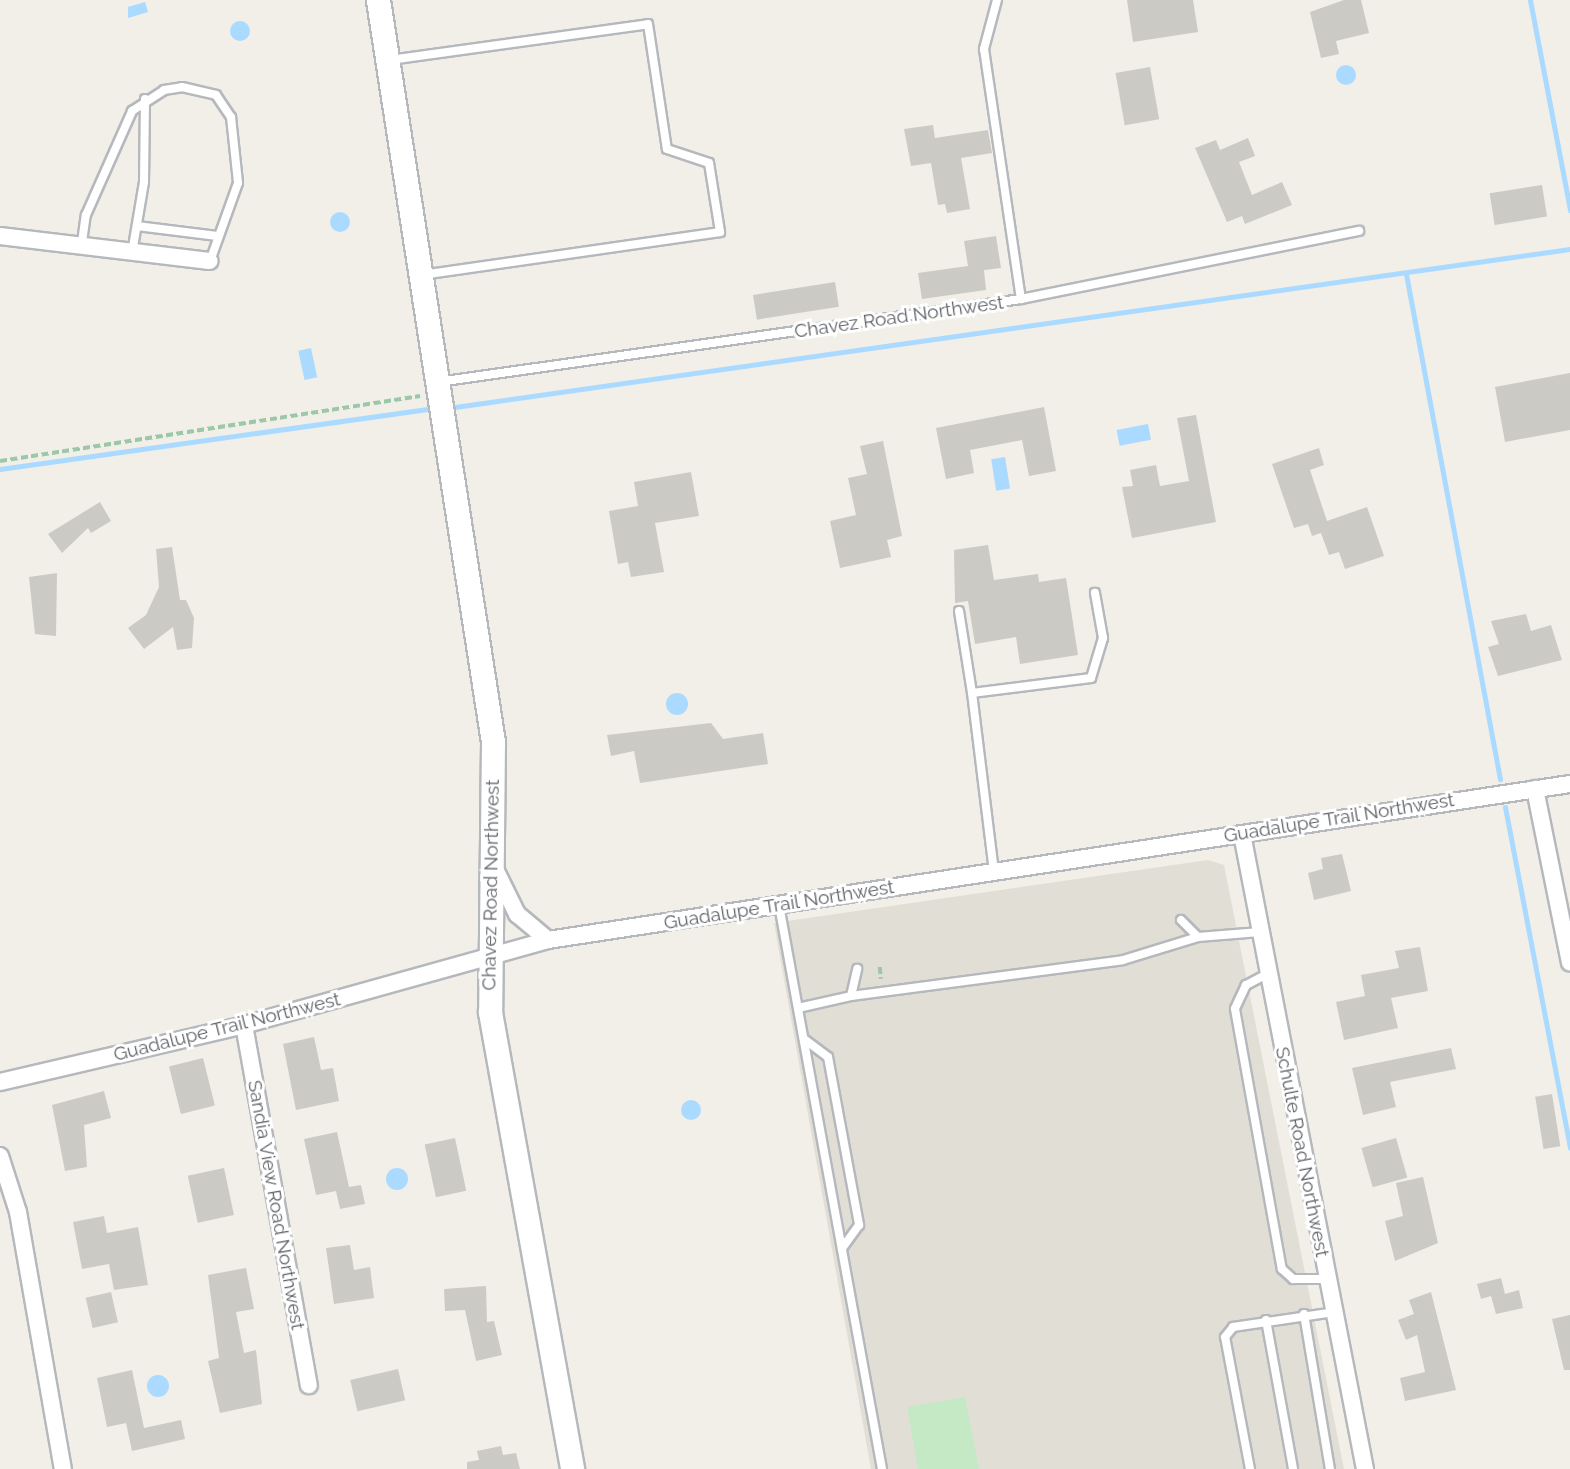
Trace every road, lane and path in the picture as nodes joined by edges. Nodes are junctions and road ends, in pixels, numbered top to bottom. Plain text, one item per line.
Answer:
1 (378, 0) edge
2 (997, 0) edge
3 (387, 60) junction
4 (145, 99) junction
5 (137, 226) junction
6 (1359, 231) dead end
7 (0, 236) edge
8 (217, 236) junction
9 (80, 249) junction
10 (132, 254) junction
11 (210, 261) joint
12 (419, 275) junction
13 (1021, 299) junction
14 (436, 387) junction
15 (0, 461) edge
16 (1095, 593) dead end
17 (959, 611) dead end
18 (972, 693) junction
19 (1570, 784) edge
20 (1535, 789) junction
21 (1242, 834) junction
22 (492, 862) junction
23 (994, 872) junction
24 (779, 905) junction
25 (1181, 920) dead end
26 (1259, 932) junction
27 (1198, 937) junction
28 (548, 940) junction
29 (487, 958) junction
30 (1570, 962) edge
31 (857, 969) dead end
32 (1267, 974) junction
33 (851, 996) junction
34 (798, 1008) junction
35 (244, 1025) junction
36 (804, 1040) junction
37 (0, 1082) edge
38 (0, 1156) edge
39 (842, 1248) junction
40 (1327, 1279) junction
41 (1334, 1312) junction
42 (1304, 1314) junction
43 (1266, 1320) junction
44 (309, 1384) dead end
45 (1360, 1468) edge
46 (63, 1469) edge
47 (572, 1469) edge
48 (882, 1469) edge
49 (1251, 1469) edge
50 (1293, 1469) edge
51 (1330, 1469) edge

1 - 3 street, Chavez Road Northwest
2 - 13 lane
3 - 12 street, Chavez Road Northwest
3 - 12 lane
4 - 5 lane
4 - 8 lane
4 - 9 lane
5 - 8 lane
5 - 10 lane
6 - 13 lane, Chavez Road Northwest
7 - 9 street
8 - 11 lane
9 - 10 street
10 - 11 street
12 - 14 street, Chavez Road Northwest
13 - 14 lane, Chavez Road Northwest
14 - 15 path
14 - 22 street, Chavez Road Northwest
16 - 18 lane
17 - 18 lane
18 - 23 lane
19 - 20 street, Guadalupe Trail Northwest
20 - 21 street, Guadalupe Trail Northwest
20 - 30 street
21 - 23 street, Guadalupe Trail Northwest
21 - 26 street, Schulte Road Northwest
22 - 28 street
22 - 29 street, Chavez Road Northwest
23 - 24 street, Guadalupe Trail Northwest
24 - 28 street, Guadalupe Trail Northwest
24 - 34 lane
25 - 27 lane
26 - 27 lane
26 - 32 street, Schulte Road Northwest
27 - 33 lane
28 - 29 street, Guadalupe Trail Northwest
29 - 35 street, Guadalupe Trail Northwest
29 - 47 street, Chavez Road Northwest
31 - 33 lane
32 - 40 street, Schulte Road Northwest
32 - 40 lane
33 - 34 lane
34 - 36 lane
35 - 37 street, Guadalupe Trail Northwest
35 - 44 street, Sandia View Road Northwest
36 - 39 lane
36 - 39 lane
38 - 46 street
39 - 48 lane
40 - 41 street, Schulte Road Northwest
41 - 42 lane
41 - 45 street, Schulte Road Northwest
42 - 43 lane
42 - 51 lane
43 - 49 lane
43 - 50 lane

